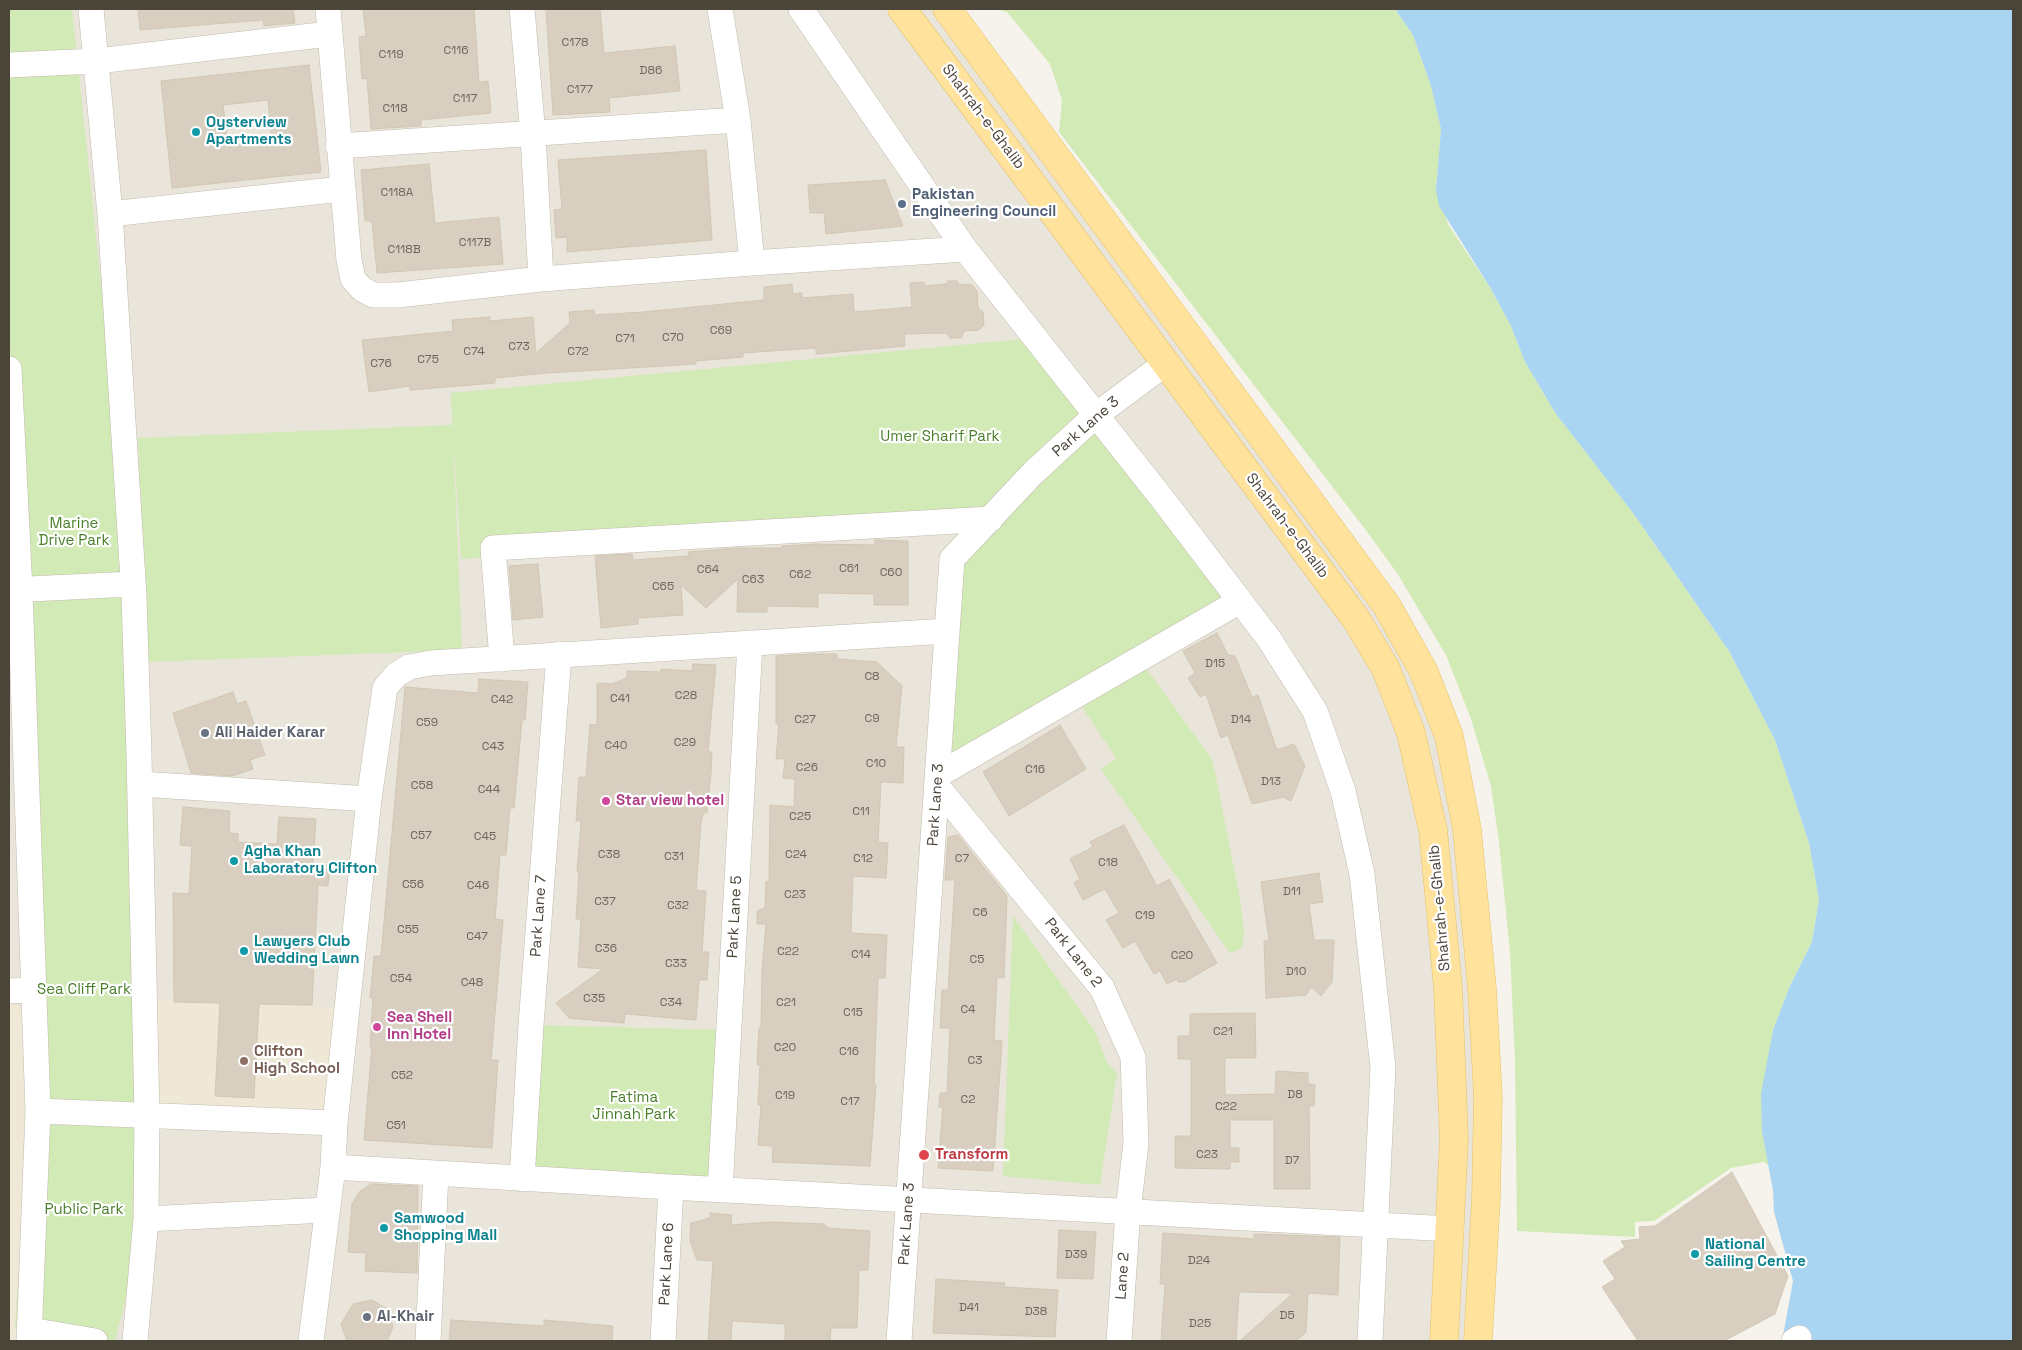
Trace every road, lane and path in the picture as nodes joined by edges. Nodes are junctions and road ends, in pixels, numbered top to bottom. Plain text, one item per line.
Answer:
1 (91, 9) edge
2 (328, 9) edge
3 (522, 9) edge
4 (720, 9) edge
5 (801, 9) edge
6 (902, 9) edge
7 (947, 9) edge
8 (329, 34) junction
9 (97, 61) junction
10 (9, 65) edge
11 (738, 120) junction
12 (533, 135) junction
13 (338, 146) junction
14 (342, 188) junction
15 (110, 214) junction
16 (965, 249) junction
17 (752, 263) junction
18 (541, 279) junction
19 (1166, 363) junction
20 (9, 369) edge
21 (1094, 416) junction
22 (991, 519) junction
23 (133, 584) junction
24 (14, 590) edge
25 (1240, 601) junction
26 (947, 631) junction
27 (750, 643) junction
28 (559, 654) junction
29 (502, 659) junction
30 (937, 780) junction
31 (140, 784) junction
32 (370, 799) junction
33 (33, 990) junction
34 (9, 991) edge
35 (38, 1112) junction
36 (148, 1114) junction
37 (335, 1123) junction
38 (1454, 1133) junction
39 (1487, 1136) junction
40 (333, 1167) junction
41 (436, 1174) junction
42 (1486, 1174) junction
43 (1453, 1176) junction
44 (522, 1179) junction
45 (671, 1187) junction
46 (720, 1190) junction
47 (909, 1200) junction
48 (326, 1210) junction
49 (1128, 1211) junction
50 (146, 1219) junction
51 (1377, 1225) junction
52 (1450, 1229) junction
53 (29, 1336) edge
54 (95, 1341) edge
55 (135, 1341) edge
56 (311, 1341) edge
57 (428, 1341) edge
58 (662, 1341) edge
59 (899, 1341) edge
60 (1119, 1341) edge
61 (1370, 1341) edge
62 (1444, 1341) edge
63 (1478, 1341) edge

1 - 9 street
2 - 8 street
3 - 12 street
4 - 11 street
5 - 16 street
6 - 19 main road, Shahrah-e-Ghalib
7 - 39 main road
8 - 9 street
8 - 13 street
9 - 10 street
9 - 15 street
11 - 12 street
11 - 17 street
12 - 13 street
12 - 18 street
13 - 14 street
14 - 15 street
14 - 18 street
15 - 23 street
16 - 17 street
16 - 21 street
17 - 18 street
19 - 21 street, Park Lane 3
19 - 38 main road, Shahrah-e-Ghalib
20 - 24 street
21 - 22 street, Park Lane 3
21 - 25 street
22 - 26 street, Park Lane 3
22 - 29 street
23 - 24 street
23 - 31 street
24 - 33 street
25 - 30 street
25 - 51 street
26 - 27 street
26 - 30 street, Park Lane 3
27 - 28 street
27 - 46 street, Park Lane 5
28 - 29 street
28 - 44 street, Park Lane 7
29 - 32 street
30 - 47 street, Park Lane 3
30 - 49 street, Park Lane 2
31 - 32 street
31 - 36 street
32 - 37 street
33 - 34 street
33 - 35 street
35 - 36 street
35 - 53 street
36 - 37 street
36 - 50 street
37 - 40 street
38 - 39 main road
38 - 43 main road, Shahrah-e-Ghalib
39 - 42 main road
40 - 41 street
40 - 48 street
41 - 44 street
41 - 57 street
42 - 43 main road
42 - 63 main road
43 - 52 main road, Shahrah-e-Ghalib
44 - 45 street
45 - 46 street
45 - 58 street, Park Lane 6
46 - 47 street
47 - 49 street
47 - 59 street, Park Lane 3
48 - 50 street
48 - 56 street
49 - 51 street
49 - 60 street, Lane 2
50 - 55 street
51 - 52 street
51 - 61 street
52 - 62 main road
53 - 54 street

